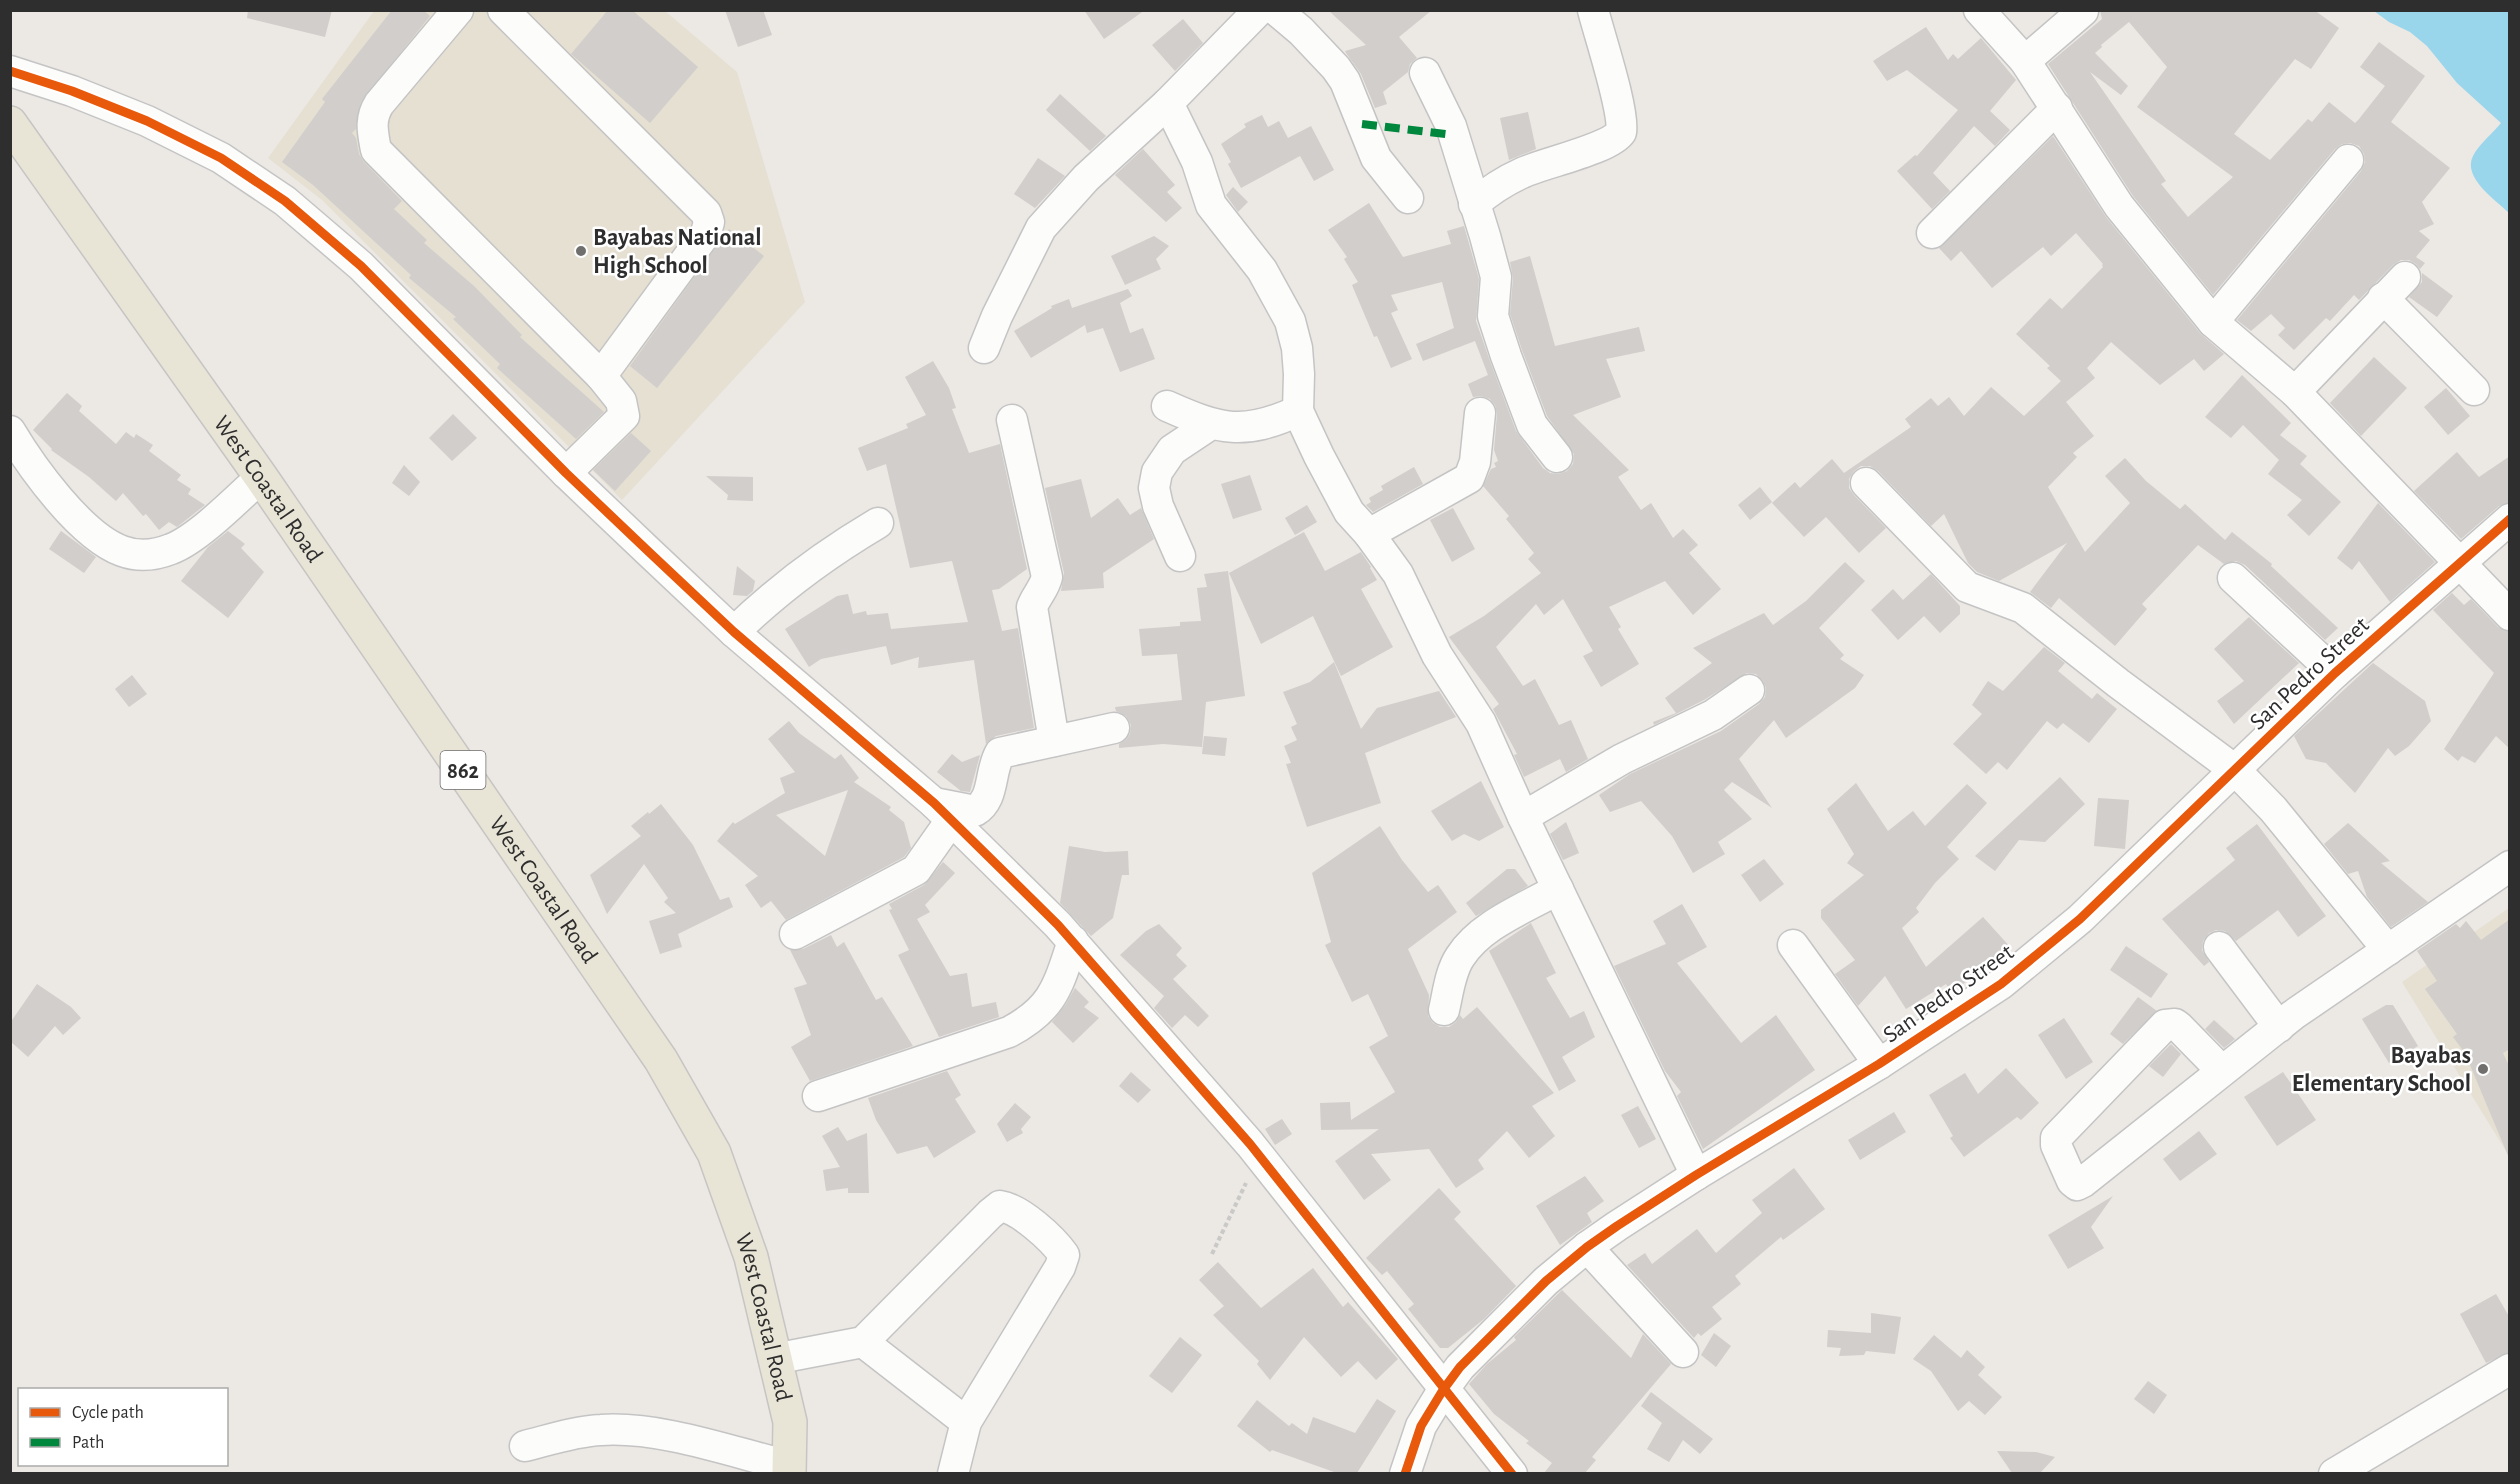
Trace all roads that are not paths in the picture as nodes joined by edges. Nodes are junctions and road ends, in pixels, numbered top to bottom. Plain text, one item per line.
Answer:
1 (458, 10) edge
2 (502, 10) edge
3 (1259, 10) edge
4 (1276, 10) edge
5 (1593, 10) edge
6 (1979, 10) edge
7 (2084, 10) edge
8 (2025, 61) junction
9 (10, 71) edge
10 (1425, 73) dead end
11 (1168, 103) junction
12 (2057, 108) junction
13 (10, 123) edge
14 (2348, 160) dead end
15 (1408, 198) dead end
16 (1474, 204) junction
17 (1932, 233) dead end
18 (2405, 277) dead end
19 (2383, 298) junction
20 (2213, 321) junction
21 (984, 348) dead end
22 (601, 376) junction
23 (2474, 390) dead end
24 (2295, 392) junction
25 (1167, 406) dead end
26 (1298, 411) junction
27 (1480, 413) dead end
28 (1011, 420) dead end
29 (1211, 424) junction
30 (10, 431) edge
31 (1557, 457) dead end
32 (566, 473) junction
33 (261, 477) junction
34 (1866, 483) dead end
35 (2510, 519) edge
36 (878, 523) dead end
37 (1369, 534) junction
38 (1180, 556) dead end
39 (2460, 563) junction
40 (2233, 578) dead end
41 (2510, 615) edge
42 (734, 632) junction
43 (2335, 673) junction
44 (1749, 690) dead end
45 (1114, 728) dead end
46 (1054, 741) junction
47 (2235, 770) junction
48 (943, 811) junction
49 (1523, 817) junction
50 (2510, 867) edge
51 (1558, 889) junction
52 (795, 934) dead end
53 (1073, 941) junction
54 (1793, 945) dead end
55 (2219, 947) dead end
56 (2388, 950) junction
57 (1444, 1010) dead end
58 (2279, 1027) junction
59 (1880, 1064) junction
60 (2222, 1071) junction
61 (818, 1096) dead end
62 (1696, 1175) junction
63 (1587, 1247) junction
64 (864, 1342) junction
65 (1683, 1352) dead end
66 (774, 1359) junction
67 (2510, 1369) edge
68 (1443, 1389) junction
69 (966, 1422) junction
70 (525, 1446) dead end
71 (789, 1470) edge
72 (953, 1473) edge
73 (1405, 1473) edge
74 (1512, 1473) edge
75 (2334, 1473) edge

1 - 22 street
2 - 22 street
3 - 11 street
4 - 15 street
5 - 16 street
6 - 8 street
7 - 8 street
8 - 12 street
9 - 32 street
10 - 16 street
11 - 21 street
11 - 26 street
12 - 17 street
12 - 20 street
13 - 33 main road, West Coastal Road / 862
14 - 20 street
16 - 31 street
18 - 19 street
19 - 23 street
19 - 24 street
20 - 24 street
22 - 32 street
24 - 39 street
25 - 29 street
26 - 29 street
26 - 37 street
27 - 37 street
28 - 46 street
29 - 38 street
30 - 33 street
32 - 42 street
33 - 66 main road, West Coastal Road / 862
34 - 47 street
35 - 39 street, San Pedro Street
36 - 42 street
37 - 49 street
39 - 41 street
39 - 43 street, San Pedro Street
40 - 43 street
42 - 48 street
43 - 47 street, San Pedro Street
44 - 49 street
45 - 46 street
46 - 48 street
47 - 56 street
47 - 59 street, San Pedro Street
48 - 52 street
48 - 53 street
49 - 51 street
50 - 56 street
51 - 57 street
51 - 62 street
53 - 61 street
53 - 68 street
54 - 59 street
55 - 58 street
56 - 58 street
58 - 60 street
59 - 62 street, San Pedro Street
60 - 60 street
62 - 63 street, San Pedro Street
63 - 65 street
63 - 68 street, San Pedro Street
64 - 66 street
64 - 69 street
64 - 69 street
66 - 71 main road, West Coastal Road / 862
67 - 75 street
68 - 73 street, San Pedro Street
68 - 74 street
69 - 72 street
70 - 71 street

